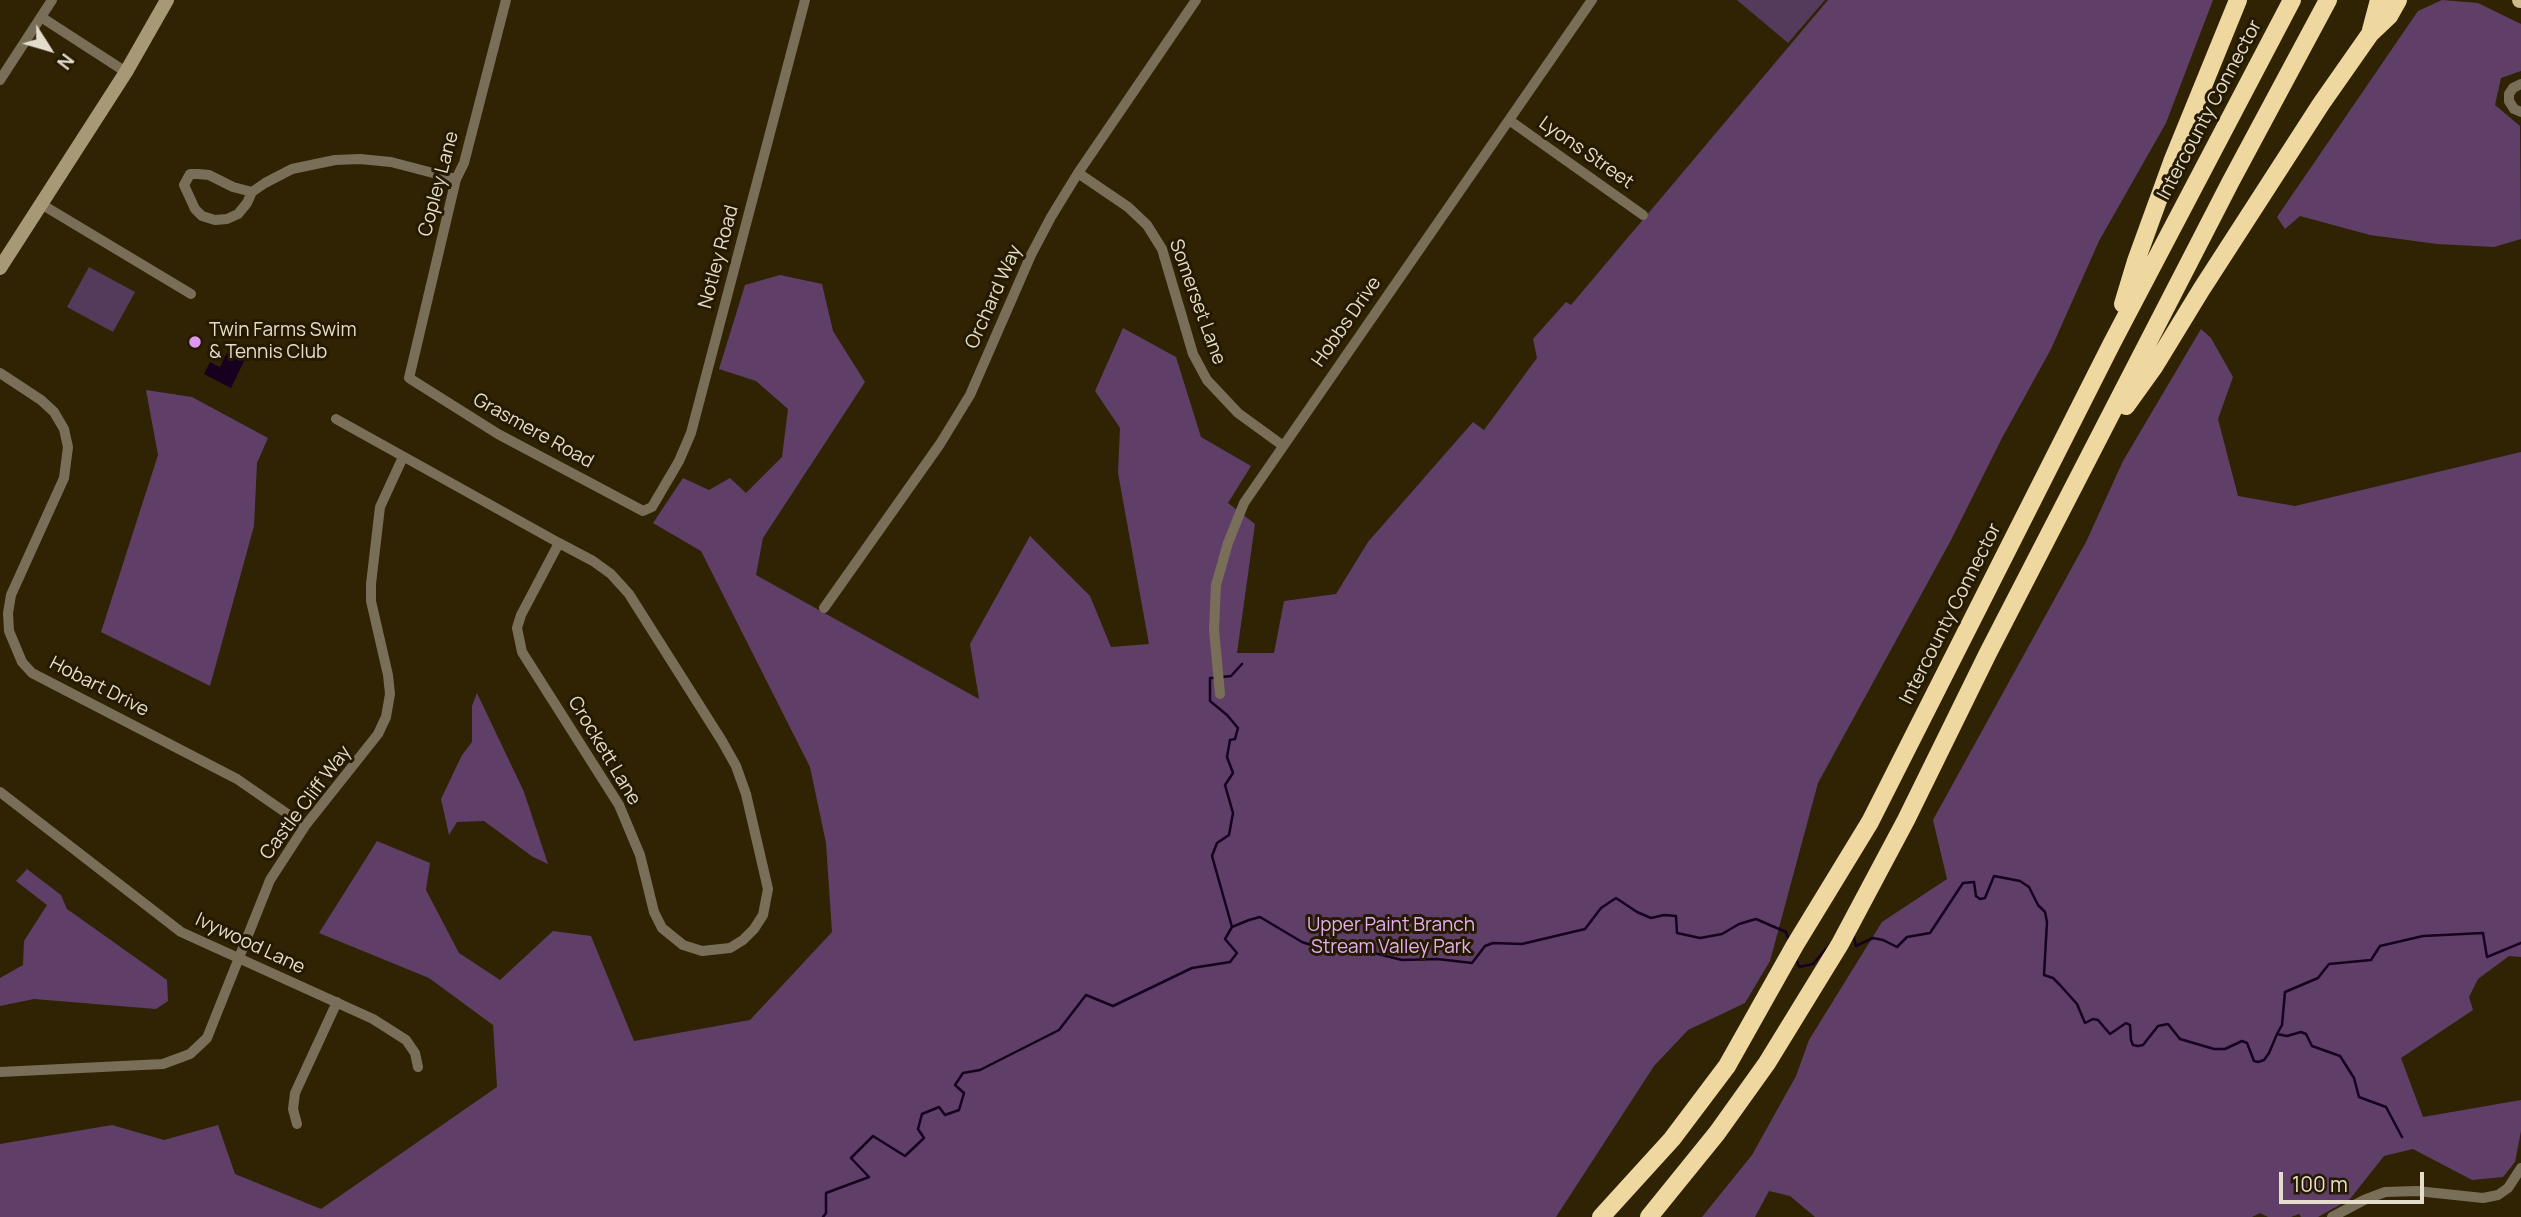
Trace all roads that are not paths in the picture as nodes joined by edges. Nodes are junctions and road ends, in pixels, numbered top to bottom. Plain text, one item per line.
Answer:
1 (52, 0) edge
2 (167, 0) edge
3 (506, 0) edge
4 (805, 0) edge
5 (1196, 0) edge
6 (1592, 0) edge
7 (2238, 0) edge
8 (2292, 0) edge
9 (2328, 0) edge
10 (2379, 0) edge
11 (2398, 0) edge
12 (41, 17) junction
13 (2370, 34) junction
14 (125, 72) junction
15 (0, 80) edge
16 (2521, 84) edge
17 (2521, 113) edge
18 (1509, 120) junction
19 (1078, 173) junction
20 (456, 179) junction
21 (252, 192) junction
22 (41, 204) junction
23 (1643, 215) dead end
24 (0, 268) edge
25 (191, 294) dead end
26 (2112, 343) junction
27 (0, 373) edge
28 (409, 378) joint
29 (336, 419) dead end
30 (1283, 445) junction
31 (2090, 456) junction
32 (402, 457) junction
33 (643, 511) joint
34 (559, 542) junction
35 (824, 608) dead end
36 (4, 612) edge
37 (1220, 694) dead end
38 (0, 792) edge
39 (305, 826) junction
40 (238, 958) junction
41 (337, 1002) junction
42 (418, 1067) dead end
43 (0, 1072) edge
44 (297, 1124) dead end
45 (2521, 1168) edge
46 (1601, 1217) edge
47 (1649, 1217) edge
48 (2332, 1217) edge

1 - 12 street
2 - 14 main road
3 - 20 street, Copley Lane
4 - 33 street, Notley Road
5 - 19 street, Orchard Way
6 - 18 street, Hobbs Drive
7 - 26 highway
8 - 26 highway, Intercounty Connector
9 - 31 highway
10 - 13 highway
11 - 13 highway
12 - 14 street
12 - 15 street
13 - 31 highway
14 - 22 main road
16 - 17 street
18 - 23 street, Lyons Street
18 - 30 street, Hobbs Drive
19 - 30 street, Somerset Lane
19 - 35 street, Orchard Way
20 - 21 street
20 - 28 street, Copley Lane
21 - 21 street
22 - 24 main road
22 - 25 street
26 - 46 highway, Intercounty Connector
27 - 36 street, Hobart Drive
28 - 33 street, Grasmere Road
29 - 32 street, Crockett Lane
30 - 37 street, Hobbs Drive
31 - 47 highway
32 - 34 street, Crockett Lane
32 - 39 street, Castle Cliff Way
34 - 34 street, Crockett Lane
36 - 39 street, Hobart Drive
38 - 40 street, Ivywood Lane
39 - 40 street, Castle Cliff Way
40 - 41 street, Ivywood Lane
40 - 43 street, Castle Cliff Way
41 - 42 street, Ivywood Lane
41 - 44 street
45 - 48 street

